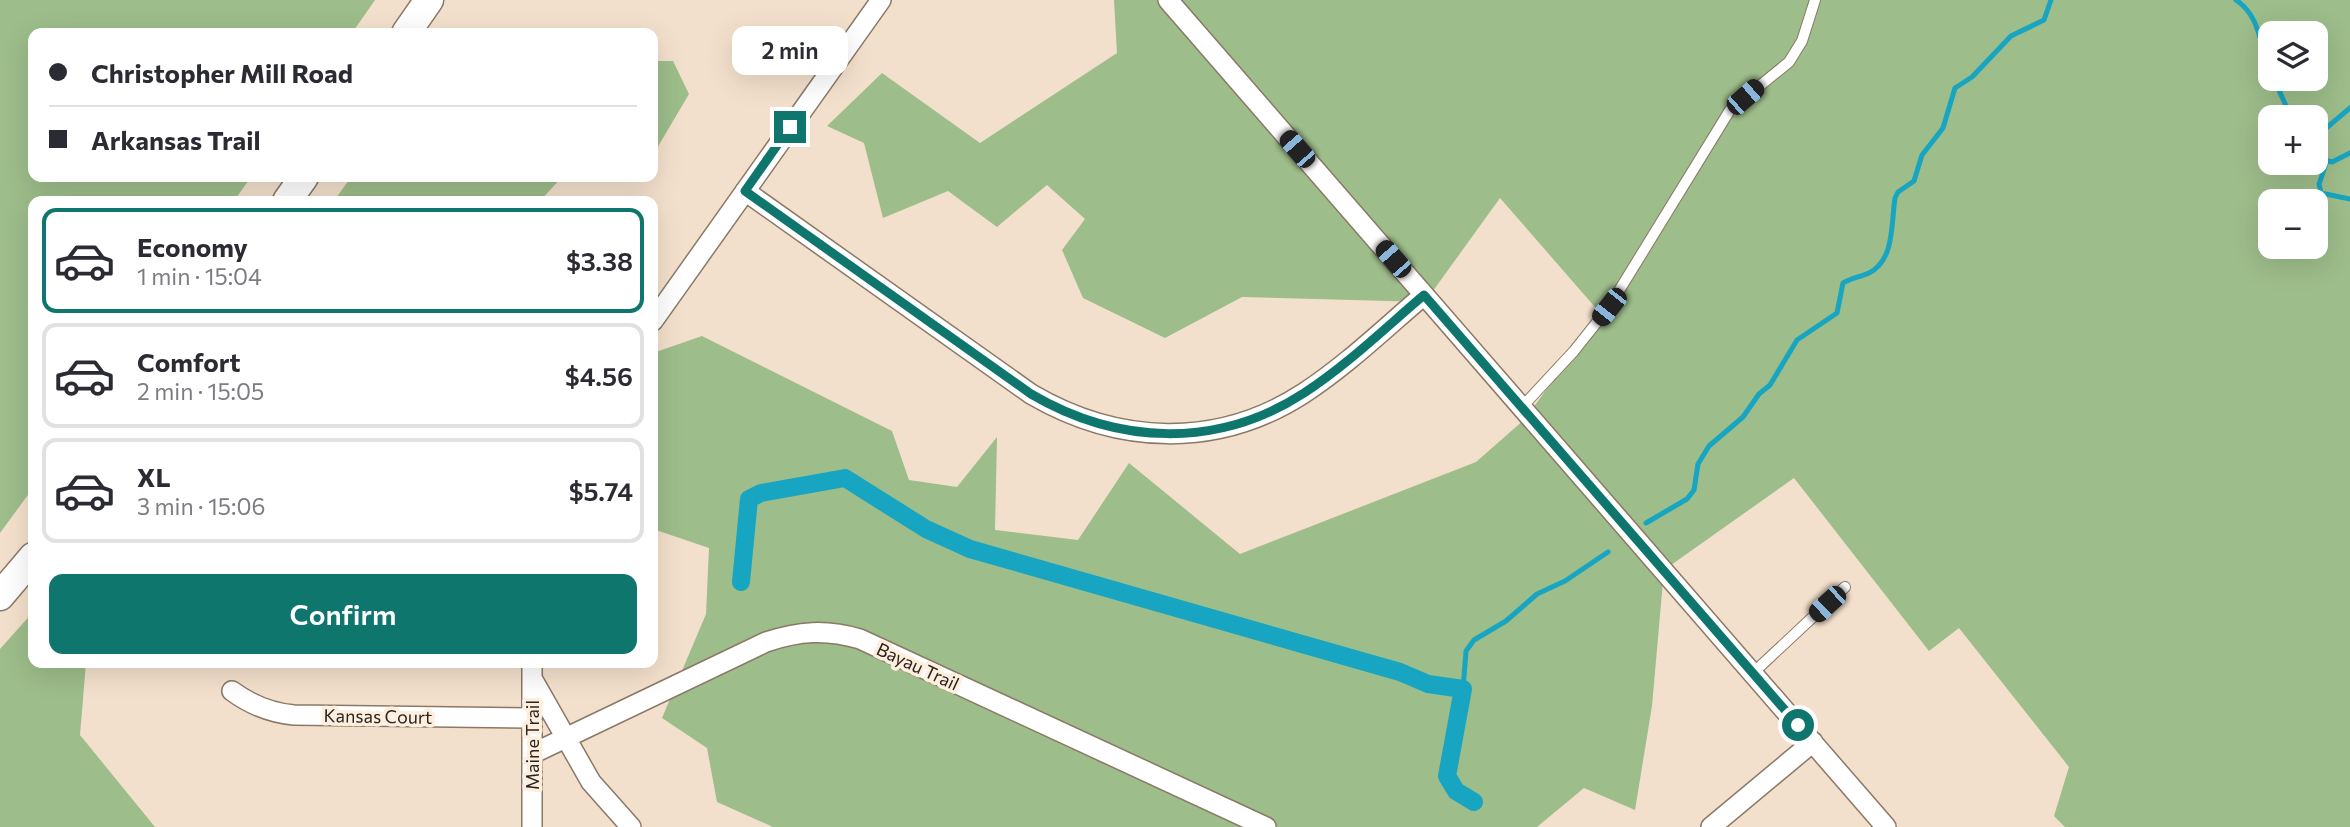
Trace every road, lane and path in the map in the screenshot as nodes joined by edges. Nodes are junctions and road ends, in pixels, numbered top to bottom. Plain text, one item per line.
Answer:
1 (429, 0) edge
2 (881, 0) edge
3 (1168, 0) edge
4 (1815, 0) edge
5 (409, 28) edge
6 (745, 191) junction
7 (1424, 295) junction
8 (658, 314) edge
9 (1521, 408) junction
10 (28, 563) edge
11 (1845, 587) dead end
12 (0, 596) edge
13 (533, 672) edge
14 (1753, 673) junction
15 (232, 691) dead end
16 (530, 718) junction
17 (565, 740) junction
18 (1813, 742) junction
19 (532, 754) junction
20 (532, 827) edge
21 (631, 827) edge
22 (1266, 827) edge
23 (1711, 827) edge
24 (1886, 827) edge

1 - 5 main road
2 - 6 street
3 - 7 street
4 - 9 lane
6 - 7 street
6 - 8 street
7 - 9 street
9 - 14 street
10 - 12 main road
11 - 14 lane
13 - 16 street, Maine Trail
13 - 17 street
14 - 18 street
15 - 16 street, Kansas Court
16 - 19 street, Maine Trail
17 - 19 street, Bayau Trail
17 - 21 street
17 - 22 street, Bayau Trail
18 - 23 street
18 - 24 street
19 - 20 street, Maine Trail

